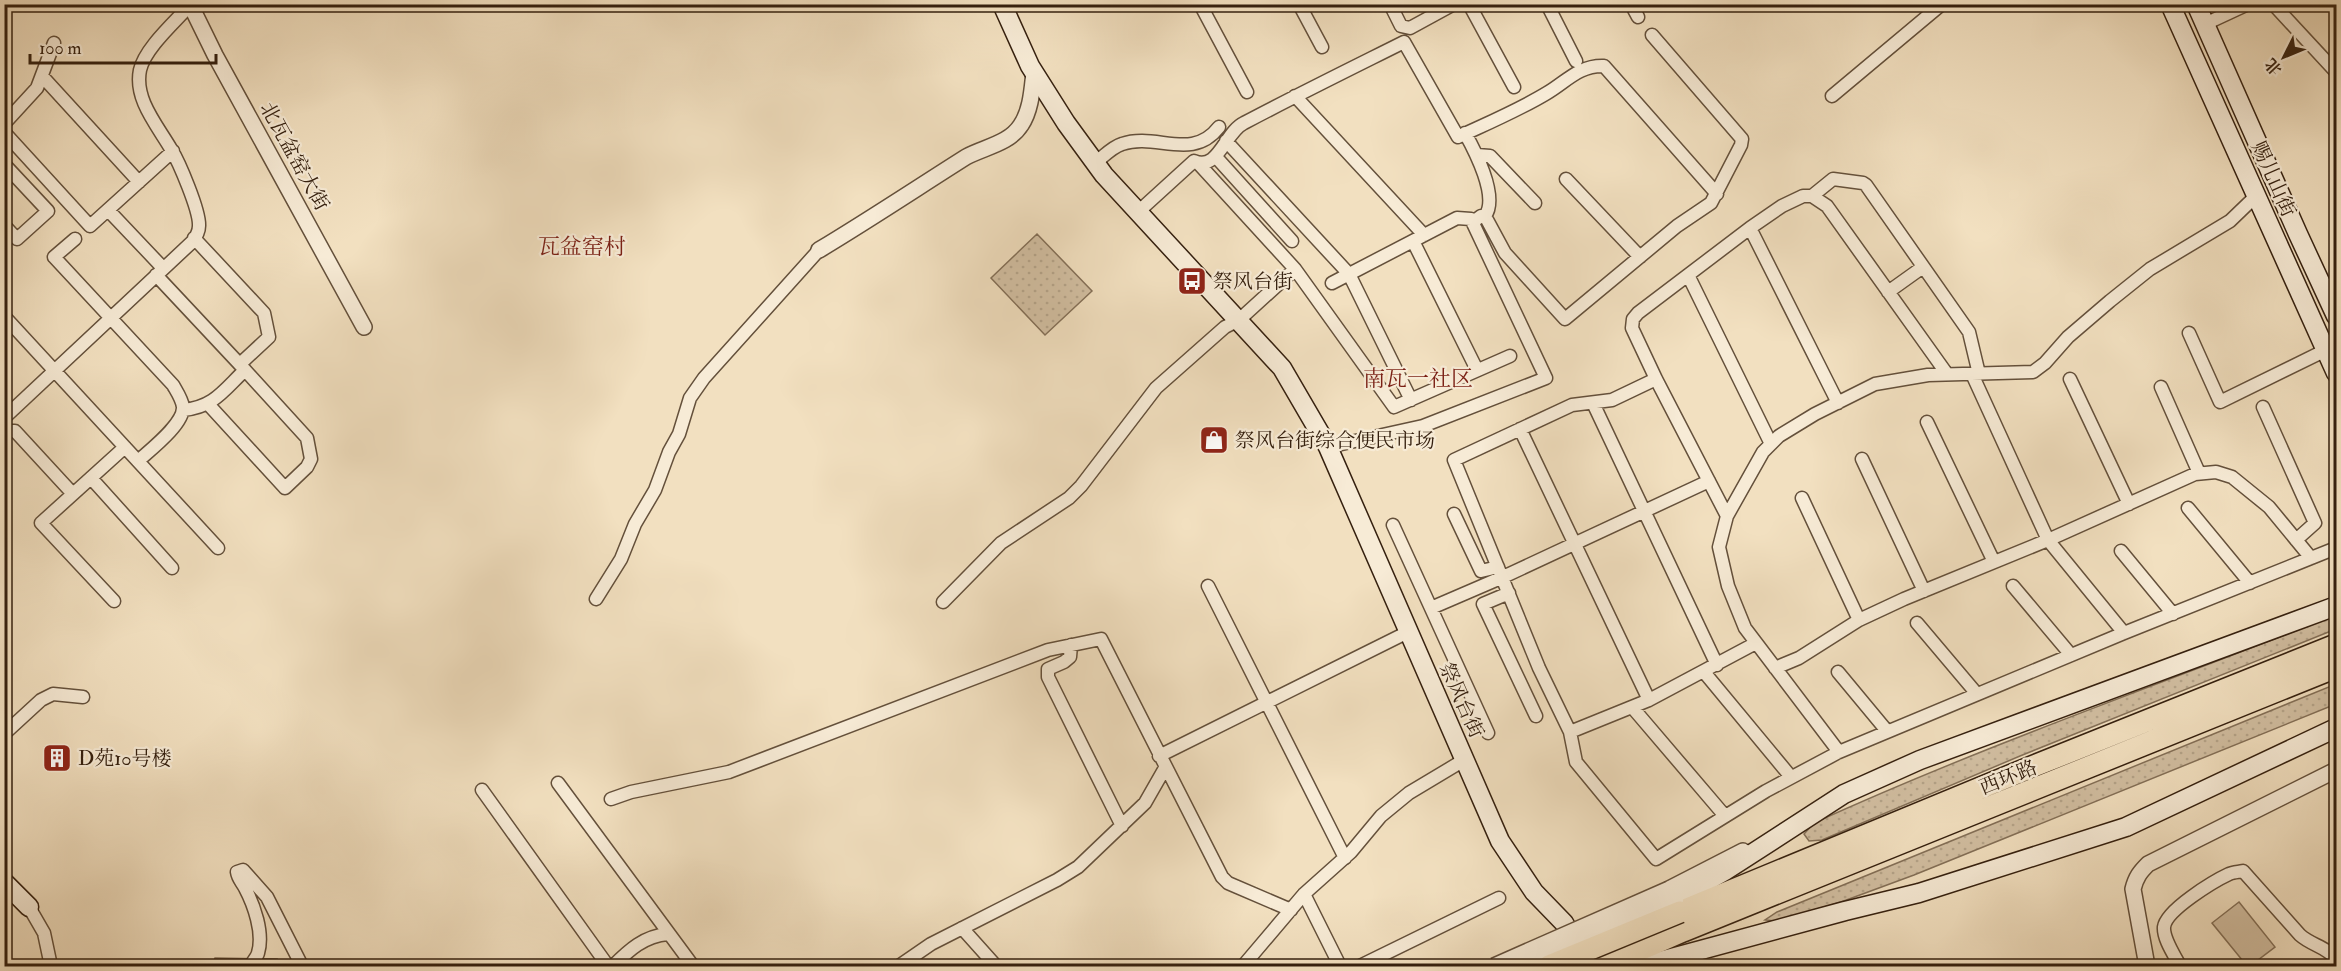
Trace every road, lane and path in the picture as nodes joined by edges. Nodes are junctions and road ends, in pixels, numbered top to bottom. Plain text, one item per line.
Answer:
1 (1002, 4) edge
2 (1200, 4) edge
3 (1299, 4) edge
4 (1390, 4) edge
5 (1454, 4) edge
6 (1469, 4) edge
7 (1547, 4) edge
8 (1631, 4) edge
9 (1942, 4) edge
10 (2170, 4) edge
11 (2196, 4) edge
12 (2248, 4) edge
13 (2273, 4) edge
14 (190, 5) edge
15 (1638, 17) dead end
16 (2205, 24) junction
17 (1652, 35) dead end
18 (54, 43) dead end
19 (1322, 47) dead end
20 (2337, 51) edge
21 (1576, 61) dead end
22 (2326, 61) junction
23 (1034, 72) junction
24 (2337, 72) edge
25 (42, 76) junction
26 (1514, 87) dead end
27 (1247, 92) dead end
28 (1294, 96) junction
29 (1832, 96) dead end
30 (4, 124) edge
31 (1219, 127) dead end
32 (4, 132) edge
33 (1465, 133) junction
34 (1226, 141) junction
35 (173, 151) junction
36 (1478, 155) junction
37 (1216, 157) junction
38 (1095, 163) junction
39 (1198, 163) junction
40 (4, 164) edge
41 (1566, 178) dead end
42 (139, 182) junction
43 (1717, 194) junction
44 (2256, 195) junction
45 (1812, 196) junction
46 (1535, 203) dead end
47 (108, 210) junction
48 (1138, 212) junction
49 (1485, 216) junction
50 (1473, 222) junction
51 (4, 225) edge
52 (1750, 228) junction
53 (1424, 235) junction
54 (194, 238) junction
55 (75, 239) dead end
56 (1292, 241) dead end
57 (1413, 241) junction
58 (819, 250) joint
59 (1640, 257) junction
60 (1923, 267) junction
61 (1295, 269) junction
62 (160, 271) junction
63 (1349, 274) junction
64 (1688, 275) junction
65 (1332, 283) dead end
66 (1888, 292) junction
67 (4, 316) edge
68 (2337, 316) edge
69 (111, 318) junction
70 (1239, 320) junction
71 (364, 327) dead end
72 (2188, 333) dead end
73 (2331, 348) edge
74 (1510, 356) dead end
75 (243, 367) junction
76 (1477, 370) junction
77 (54, 371) junction
78 (2337, 373) edge
79 (1947, 374) junction
80 (1975, 374) junction
81 (1656, 379) junction
82 (2070, 379) dead end
83 (2161, 387) dead end
84 (1411, 400) junction
85 (1593, 403) junction
86 (1838, 403) junction
87 (208, 404) junction
88 (2262, 407) dead end
89 (183, 410) junction
90 (1927, 422) dead end
91 (5, 428) edge
92 (1520, 429) junction
93 (1771, 444) junction
94 (125, 447) junction
95 (1328, 447) junction
96 (1862, 459) dead end
97 (138, 462) junction
98 (2199, 473) junction
99 (91, 478) junction
100 (1709, 481) junction
101 (73, 494) junction
102 (1802, 498) dead end
103 (2129, 504) junction
104 (2188, 508) dead end
105 (1644, 510) junction
106 (1454, 514) dead end
107 (1727, 516) junction
108 (1393, 525) dead end
109 (2048, 540) junction
110 (2296, 540) junction
111 (1575, 544) junction
112 (218, 548) dead end
113 (2337, 548) edge
114 (2121, 551) dead end
115 (2311, 558) junction
116 (1994, 562) junction
117 (172, 568) dead end
118 (1501, 572) junction
119 (2250, 583) junction
120 (1208, 586) dead end
121 (2013, 586) dead end
122 (1924, 591) junction
123 (1509, 593) junction
124 (596, 599) dead end
125 (114, 601) dead end
126 (943, 602) dead end
127 (2337, 606) edge
128 (1431, 608) junction
129 (2173, 614) junction
130 (1859, 620) junction
131 (1917, 623) dead end
132 (1408, 632) junction
133 (2124, 633) junction
134 (1756, 643) junction
135 (1071, 645) junction
136 (2337, 645) edge
137 (2071, 655) junction
138 (1717, 665) junction
139 (2337, 667) edge
140 (1775, 668) junction
141 (1704, 672) junction
142 (1838, 672) dead end
143 (1977, 694) junction
144 (83, 697) dead end
145 (1649, 700) junction
146 (1267, 702) junction
147 (1632, 707) junction
148 (1536, 716) dead end
149 (2337, 728) edge
150 (1887, 731) junction
151 (1570, 732) junction
152 (1488, 733) dead end
153 (4, 734) edge
154 (1839, 752) junction
155 (1159, 756) junction
156 (1464, 760) junction
157 (1165, 768) junction
158 (2337, 770) edge
159 (1791, 777) junction
160 (558, 783) dead end
161 (482, 790) dead end
162 (610, 799) dead end
163 (1725, 816) junction
164 (1122, 826) junction
165 (1345, 858) junction
166 (4, 882) edge
167 (1304, 894) junction
168 (1499, 898) dead end
169 (29, 907) joint
170 (1676, 908) junction
171 (1291, 909) junction
172 (962, 928) junction
173 (668, 934) junction
174 (2337, 959) edge
175 (908, 964) edge
176 (51, 966) edge
177 (248, 966) edge
178 (302, 966) edge
179 (608, 966) edge
180 (613, 966) edge
181 (693, 966) edge
182 (996, 966) edge
183 (1243, 966) edge
184 (1340, 966) edge
185 (1360, 966) edge
186 (1494, 966) edge
187 (1522, 966) edge
188 (1549, 966) edge
189 (1588, 966) edge
190 (1603, 966) edge
191 (1642, 966) edge
192 (2147, 966) edge
193 (2180, 966) edge

1 - 23 main road, 祭风台街
2 - 27 street
3 - 19 street
4 - 5 street
6 - 26 street
7 - 21 street
8 - 15 street
9 - 29 street
10 - 44 main road, 赐儿山街
11 - 16 main road, 赐儿山街
12 - 16 street
13 - 22 street
14 - 35 street
14 - 71 street, 北瓦盆窑大街
16 - 68 main road, 赐儿山街
17 - 43 street
18 - 25 street
20 - 22 street
22 - 24 street
23 - 38 main road, 祭风台街
23 - 58 street
25 - 30 street
25 - 42 street
28 - 33 street
28 - 34 street
28 - 53 street
31 - 38 street
32 - 47 street
33 - 36 street
33 - 43 street
34 - 37 street
34 - 63 street
35 - 42 street
35 - 54 street
36 - 46 street
36 - 49 street
37 - 39 street
37 - 56 street
38 - 48 main road, 祭风台街
39 - 48 street
39 - 61 street
40 - 51 street
41 - 59 street
42 - 47 street
43 - 59 street
44 - 73 main road, 赐儿山街
44 - 80 street
45 - 52 street
45 - 60 street
45 - 66 street
47 - 62 street
48 - 70 main road, 祭风台街
49 - 50 street
49 - 59 street
50 - 53 street
50 - 95 street
52 - 64 street
52 - 86 street
53 - 57 street
54 - 62 street
54 - 75 street
55 - 69 street
57 - 63 street
57 - 76 street
58 - 124 street
60 - 66 street
60 - 80 street
61 - 70 street
61 - 84 street
62 - 69 street
62 - 75 street
63 - 65 street
63 - 84 street
64 - 81 street
64 - 93 street
66 - 79 street
67 - 77 street
69 - 77 street
69 - 89 street
70 - 95 main road, 祭风台街
70 - 126 street
72 - 73 street
73 - 78 main road, 赐儿山街
74 - 76 street
75 - 87 street
75 - 87 street
76 - 84 street
77 - 91 street
77 - 94 street
79 - 80 street
79 - 86 street
80 - 109 street
81 - 85 street
81 - 100 street
82 - 103 street
83 - 98 street
85 - 92 street
85 - 105 street
86 - 93 street
87 - 89 street
88 - 110 street
89 - 97 street
90 - 116 street
91 - 101 street
92 - 111 street
92 - 118 street
93 - 107 street
94 - 97 street
94 - 99 street
95 - 132 main road, 祭风台街
96 - 122 street
97 - 112 street
98 - 103 street
98 - 110 street
99 - 101 street
99 - 117 street
100 - 105 street
100 - 107 street
101 - 125 street
102 - 130 street
103 - 109 street
104 - 119 street
105 - 111 street
105 - 138 street
106 - 118 street
107 - 134 street
108 - 128 street
109 - 116 street
109 - 133 street
110 - 115 street
111 - 118 street
111 - 145 street
113 - 115 street
114 - 129 street
115 - 119 street
116 - 122 street
118 - 123 street
118 - 128 street
119 - 129 street
120 - 146 street
121 - 137 street
122 - 130 street
123 - 148 street
123 - 151 street
127 - 170 main road
128 - 152 street
129 - 133 street
130 - 140 street
131 - 143 street
132 - 146 street
132 - 156 main road, 祭风台街
133 - 137 street
134 - 138 street
134 - 140 street
135 - 155 street
135 - 162 street
135 - 164 street
136 - 170 highway, 西环路
137 - 143 street
138 - 141 street
139 - 170 highway, 西环路
140 - 154 street
141 - 145 street
141 - 159 street
142 - 150 street
143 - 150 street
144 - 153 street
145 - 147 street
146 - 155 street
146 - 165 street
147 - 151 street
147 - 163 street
149 - 191 main road
150 - 154 street
151 - 163 street
154 - 159 street
155 - 157 street
156 - 165 street
156 - 189 main road, 祭风台街
157 - 164 street
157 - 171 street
158 - 192 street
159 - 163 street
160 - 173 street
161 - 179 street
164 - 172 street
165 - 167 street
166 - 169 main road
167 - 171 street
167 - 184 street
168 - 185 street
169 - 176 street
170 - 186 street, bridge
170 - 187 main road, bridge
170 - 188 highway, bridge
170 - 190 highway
171 - 183 street
172 - 175 street
172 - 182 street
173 - 180 street
173 - 181 street
174 - 193 street
177 - 178 street

